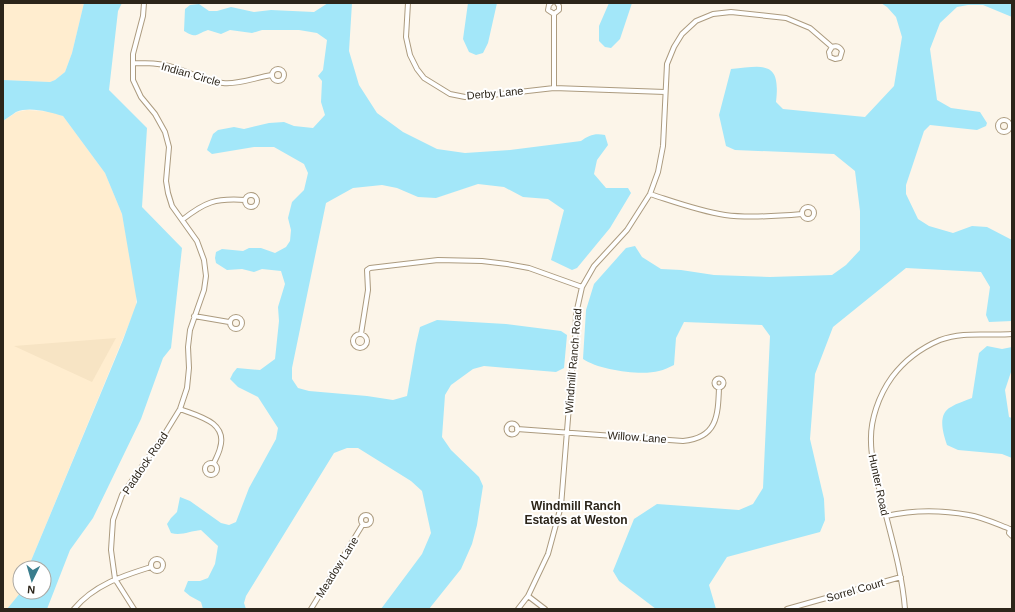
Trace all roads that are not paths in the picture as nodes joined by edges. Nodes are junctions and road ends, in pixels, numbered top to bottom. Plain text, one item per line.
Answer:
1 (144, 3) edge
2 (408, 3) edge
3 (551, 3) edge
4 (557, 3) edge
5 (554, 14) junction
6 (832, 48) dead end
7 (133, 63) junction
8 (272, 75) dead end
9 (554, 88) junction
10 (665, 92) junction
11 (650, 194) junction
12 (245, 200) dead end
13 (802, 214) dead end
14 (182, 220) junction
15 (582, 286) junction
16 (194, 316) junction
17 (229, 322) dead end
18 (361, 334) dead end
19 (1012, 334) edge
20 (719, 388) dead end
21 (180, 408) junction
22 (517, 429) dead end
23 (567, 432) junction
24 (214, 463) dead end
25 (886, 516) junction
26 (363, 524) dead end
27 (1011, 528) edge
28 (1012, 536) edge
29 (151, 567) dead end
30 (901, 577) junction
31 (115, 579) junction
32 (528, 596) junction
33 (74, 609) edge
34 (134, 609) edge
35 (311, 609) edge
36 (518, 609) edge
37 (545, 609) edge
38 (787, 609) edge
39 (905, 609) edge

1 - 7 street, Paddock Road
2 - 9 street, Derby Lane
3 - 5 street
4 - 5 street
5 - 9 street
6 - 10 street, Windmill Ranch Road
7 - 8 street, Indian Circle
7 - 14 street, Paddock Road
9 - 10 street, Derby Lane
10 - 11 street, Windmill Ranch Road
11 - 13 street
11 - 15 street, Windmill Ranch Road
12 - 14 street
14 - 16 street, Paddock Road
15 - 18 street
15 - 23 street, Windmill Ranch Road
16 - 17 street
16 - 21 street, Paddock Road
19 - 25 street, Hunter Road
20 - 23 street, Willow Lane
21 - 24 street
21 - 31 street, Paddock Road
22 - 23 street, Willow Lane
23 - 32 street, Windmill Ranch Road
25 - 27 street
25 - 30 street, Hunter Road
26 - 35 street, Meadow Lane
27 - 28 street
29 - 31 street
30 - 38 street, Sorrel Court
30 - 39 street, Hunter Road
31 - 33 street
31 - 34 street, Paddock Road
32 - 36 street, Windmill Ranch Road
32 - 37 street

